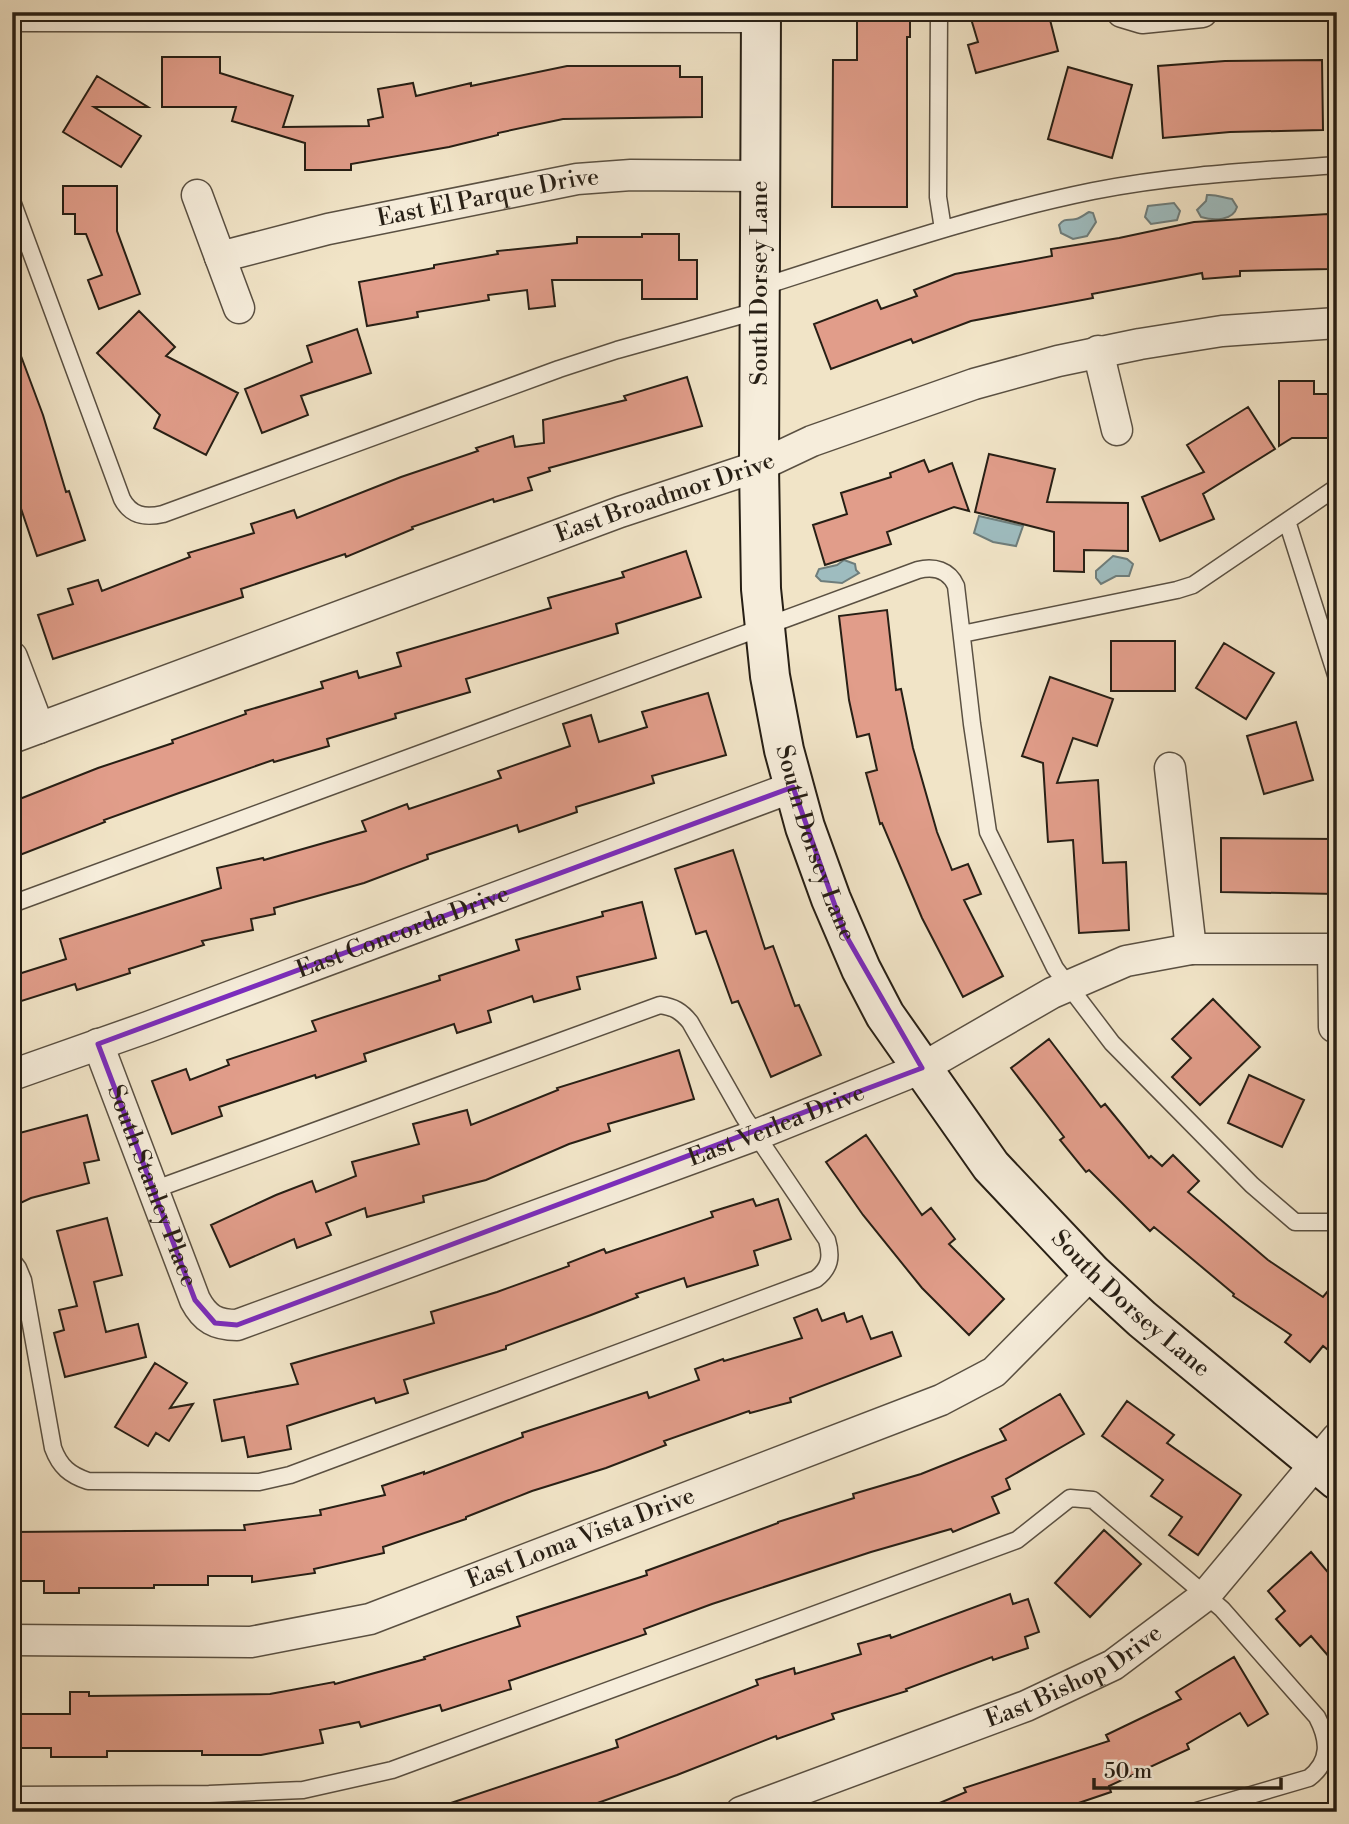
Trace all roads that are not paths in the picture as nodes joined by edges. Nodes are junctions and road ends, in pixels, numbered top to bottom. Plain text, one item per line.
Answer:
1 (939, 12) edge
2 (1122, 12) edge
3 (1202, 12) edge
4 (761, 18) edge
5 (12, 23) edge
6 (1337, 165) edge
7 (761, 176) junction
8 (197, 195) dead end
9 (12, 201) edge
10 (943, 229) junction
11 (220, 257) junction
12 (760, 298) junction
13 (239, 308) dead end
14 (1337, 323) edge
15 (1098, 351) junction
16 (1117, 430) dead end
17 (759, 466) junction
18 (1337, 487) edge
19 (1287, 521) junction
20 (764, 627) junction
21 (962, 634) junction
22 (12, 657) edge
23 (1337, 678) edge
24 (26, 733) edge
25 (1170, 768) dead end
26 (793, 787) junction
27 (12, 904) edge
28 (1191, 949) junction
29 (1335, 949) edge
30 (1069, 986) junction
31 (1334, 1027) dead end
32 (98, 1044) junction
33 (922, 1068) junction
34 (12, 1075) edge
35 (756, 1135) junction
36 (153, 1190) junction
37 (1337, 1222) edge
38 (12, 1261) edge
39 (1093, 1273) junction
40 (215, 1323) joint
41 (1330, 1460) edge
42 (1205, 1596) junction
43 (12, 1640) edge
44 (12, 1794) edge
45 (741, 1812) edge
46 (1193, 1812) edge

1 - 10 lane
2 - 3 street
4 - 5 lane
4 - 7 street, South Dorsey Lane
6 - 10 lane
7 - 11 street, East El Parque Drive
7 - 12 street, South Dorsey Lane
8 - 11 street
9 - 12 lane
10 - 12 lane
11 - 13 street
12 - 17 street, South Dorsey Lane
14 - 15 street, East Broadmor Drive
15 - 16 street
15 - 17 street, East Broadmor Drive
17 - 20 street, South Dorsey Lane
17 - 24 street, East Broadmor Drive
18 - 19 lane
19 - 21 lane
19 - 23 lane
20 - 21 lane
20 - 26 street, South Dorsey Lane
20 - 27 lane
21 - 30 lane
22 - 24 street
25 - 28 street
26 - 32 street, East Concorda Drive
26 - 33 street, South Dorsey Lane
28 - 29 street, East Verlea Drive
28 - 30 street, East Verlea Drive
29 - 31 street
30 - 33 street, East Verlea Drive
30 - 37 lane
32 - 34 street, East Concorda Drive
32 - 36 street, South Stanley Place
33 - 35 street, East Verlea Drive
33 - 39 street, South Dorsey Lane
35 - 36 lane
35 - 38 lane
35 - 40 street, East Verlea Drive
36 - 40 street, South Stanley Place
39 - 41 street, South Dorsey Lane
39 - 43 street, East Loma Vista Drive
41 - 42 street, East Bishop Drive
42 - 44 lane
42 - 45 street, East Bishop Drive
42 - 46 lane

